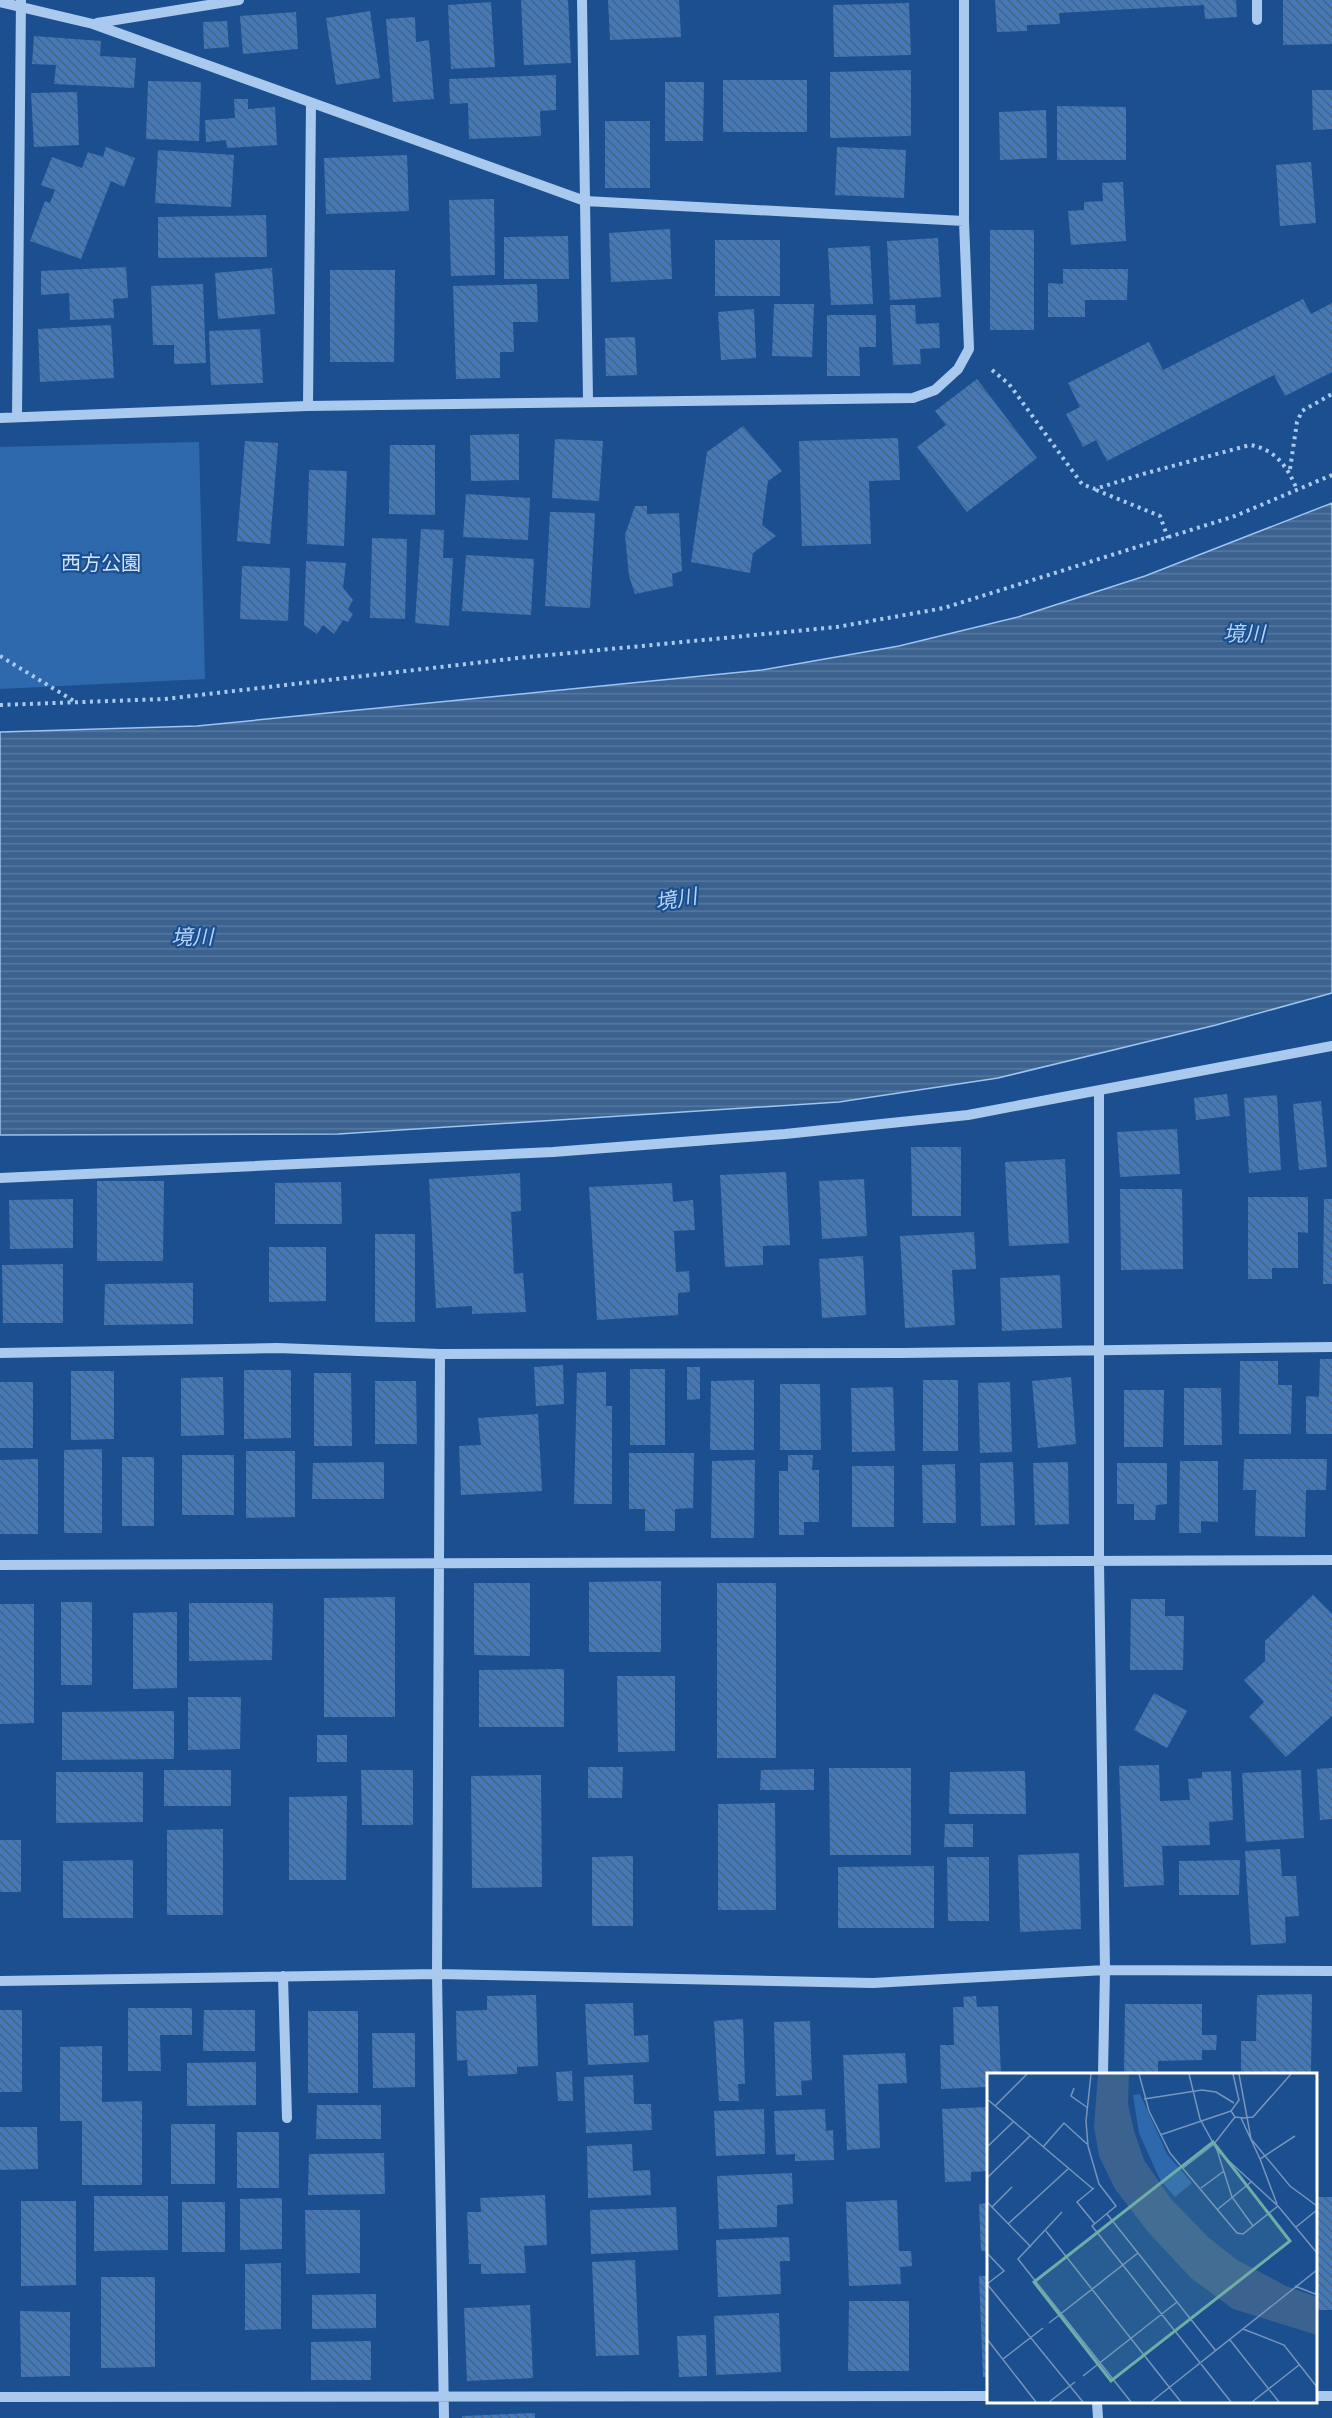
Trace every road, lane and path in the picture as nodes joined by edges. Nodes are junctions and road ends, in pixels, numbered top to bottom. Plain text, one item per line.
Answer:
1 (239, 0) edge
2 (582, 0) edge
3 (963, 0) edge
4 (1257, 0) edge
5 (0, 2) edge
6 (21, 2) edge
7 (1257, 20) dead end
8 (93, 24) junction
9 (311, 103) junction
10 (585, 201) junction
11 (964, 221) junction
12 (969, 349) junction
13 (1332, 394) edge
14 (588, 400) junction
15 (308, 406) junction
16 (17, 417) junction
17 (0, 418) edge
18 (1289, 470) junction
19 (1332, 475) edge
20 (1095, 489) junction
21 (1298, 490) junction
22 (1168, 538) junction
23 (0, 656) edge
24 (75, 701) junction
25 (0, 705) edge
26 (1332, 1046) edge
27 (1099, 1091) junction
28 (0, 1178) edge
29 (1332, 1347) edge
30 (1100, 1351) junction
31 (0, 1353) edge
32 (440, 1354) junction
33 (1332, 1560) edge
34 (1099, 1562) junction
35 (437, 1563) junction
36 (0, 1565) edge
37 (1105, 1970) junction
38 (1332, 1971) edge
39 (437, 1974) junction
40 (283, 1976) junction
41 (0, 1981) edge
42 (1103, 2073) edge
43 (287, 2118) dead end
44 (987, 2396) edge
45 (0, 2397) edge
46 (444, 2397) junction
47 (1097, 2403) edge
48 (444, 2418) edge
49 (1098, 2418) edge

1 - 8 street
2 - 10 street
3 - 11 street
4 - 7 street
5 - 6 street
6 - 8 street
6 - 16 street
8 - 9 street
9 - 10 street
9 - 15 street
10 - 11 street
10 - 14 street
11 - 12 street
12 - 14 street
12 - 20 path
13 - 18 path
14 - 15 street
15 - 16 street
16 - 17 street
18 - 20 path
18 - 21 path
19 - 21 path
20 - 22 path
21 - 22 path
22 - 24 path
23 - 24 path
24 - 25 path
26 - 27 street
27 - 28 street
27 - 30 street
29 - 30 street
30 - 32 street
30 - 34 street
31 - 32 street
32 - 35 street
33 - 34 street
34 - 35 street
34 - 37 street
35 - 36 street
35 - 39 street
37 - 38 street
37 - 39 street
37 - 42 street
39 - 40 street
39 - 46 street
40 - 41 street
40 - 43 street
44 - 46 street
45 - 46 street
46 - 48 street
47 - 49 street

